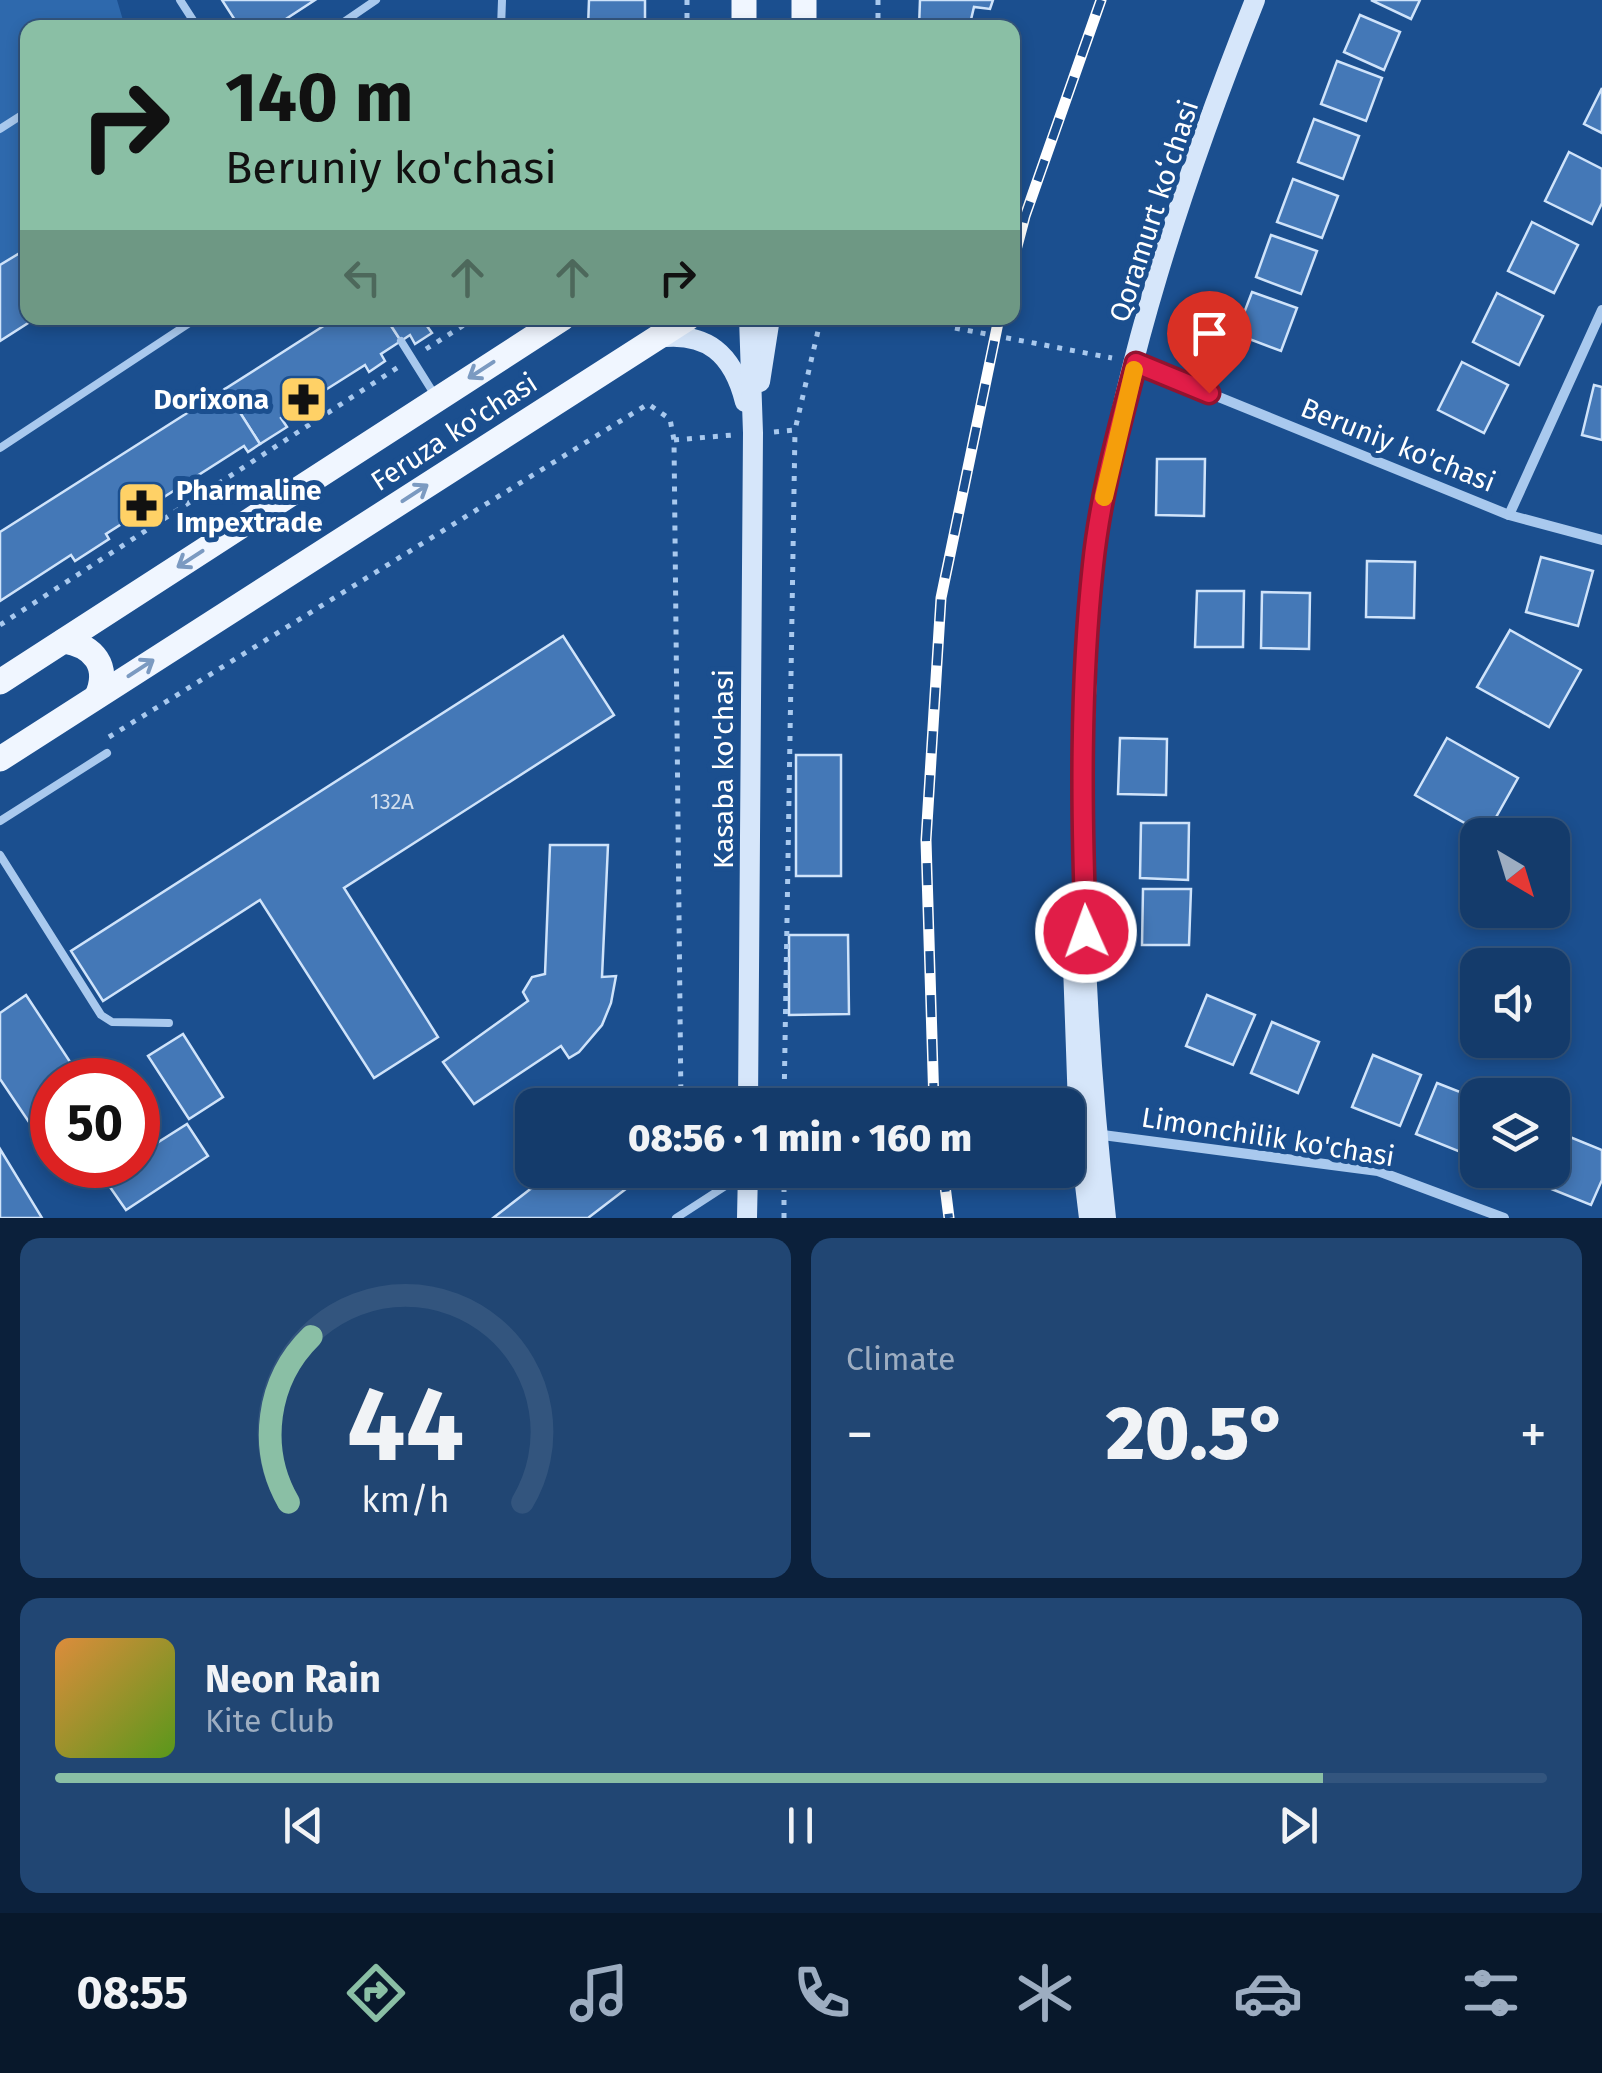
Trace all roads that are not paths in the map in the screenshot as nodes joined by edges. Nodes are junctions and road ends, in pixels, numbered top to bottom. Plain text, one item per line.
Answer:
1 (376, 0) edge
2 (1242, 0) edge
3 (1255, 0) edge
4 (347, 20) edge
5 (1602, 310) edge
6 (185, 325) edge
7 (552, 325) edge
8 (677, 325) edge
9 (749, 325) edge
10 (769, 325) edge
11 (654, 339) junction
12 (401, 341) dead end
13 (1130, 361) junction
14 (437, 399) junction
15 (753, 433) junction
16 (0, 448) edge
17 (1509, 515) junction
18 (1602, 540) edge
19 (64, 641) junction
20 (0, 682) edge
21 (97, 696) junction
22 (106, 753) dead end
23 (0, 758) edge
24 (0, 821) edge
25 (0, 855) edge
26 (169, 1023) dead end
27 (748, 1088) edge
28 (1088, 1134) junction
29 (722, 1188) edge
30 (748, 1188) edge
31 (676, 1218) edge
32 (747, 1218) edge
33 (1088, 1218) edge
34 (1106, 1218) edge
35 (1504, 1218) edge

1 - 4 lane
2 - 13 main road, Qoramurt koʻchasi
3 - 13 main road, Qoramurt koʻchasi
5 - 17 street
6 - 16 lane
7 -> 14 main road, Feruza ko'chasi
8 - 11 main road, Feruza ko'chasi
9 - 15 main road, Kasaba ko'chasi
10 - 15 main road, Kasaba ko'chasi
11 - 15 main road
21 -> 11 main road, Feruza ko'chasi
12 - 14 lane
13 - 17 street, Beruniy ko'chasi
13 - 28 main road, Qoramurt koʻchasi
14 -> 19 main road, Feruza ko'chasi
15 - 27 main road, Kasaba ko'chasi
17 - 18 street, Beruniy ko'chasi
19 - 20 main road, Feruza ko'chasi
19 - 21 main road
21 - 23 main road, Feruza ko'chasi
22 - 24 lane
25 - 26 lane
28 - 33 main road, Qoramurt koʻchasi
28 - 34 main road, Qoramurt koʻchasi
28 - 35 street, Limonchilik ko'chasi
29 - 31 lane
30 - 32 main road

